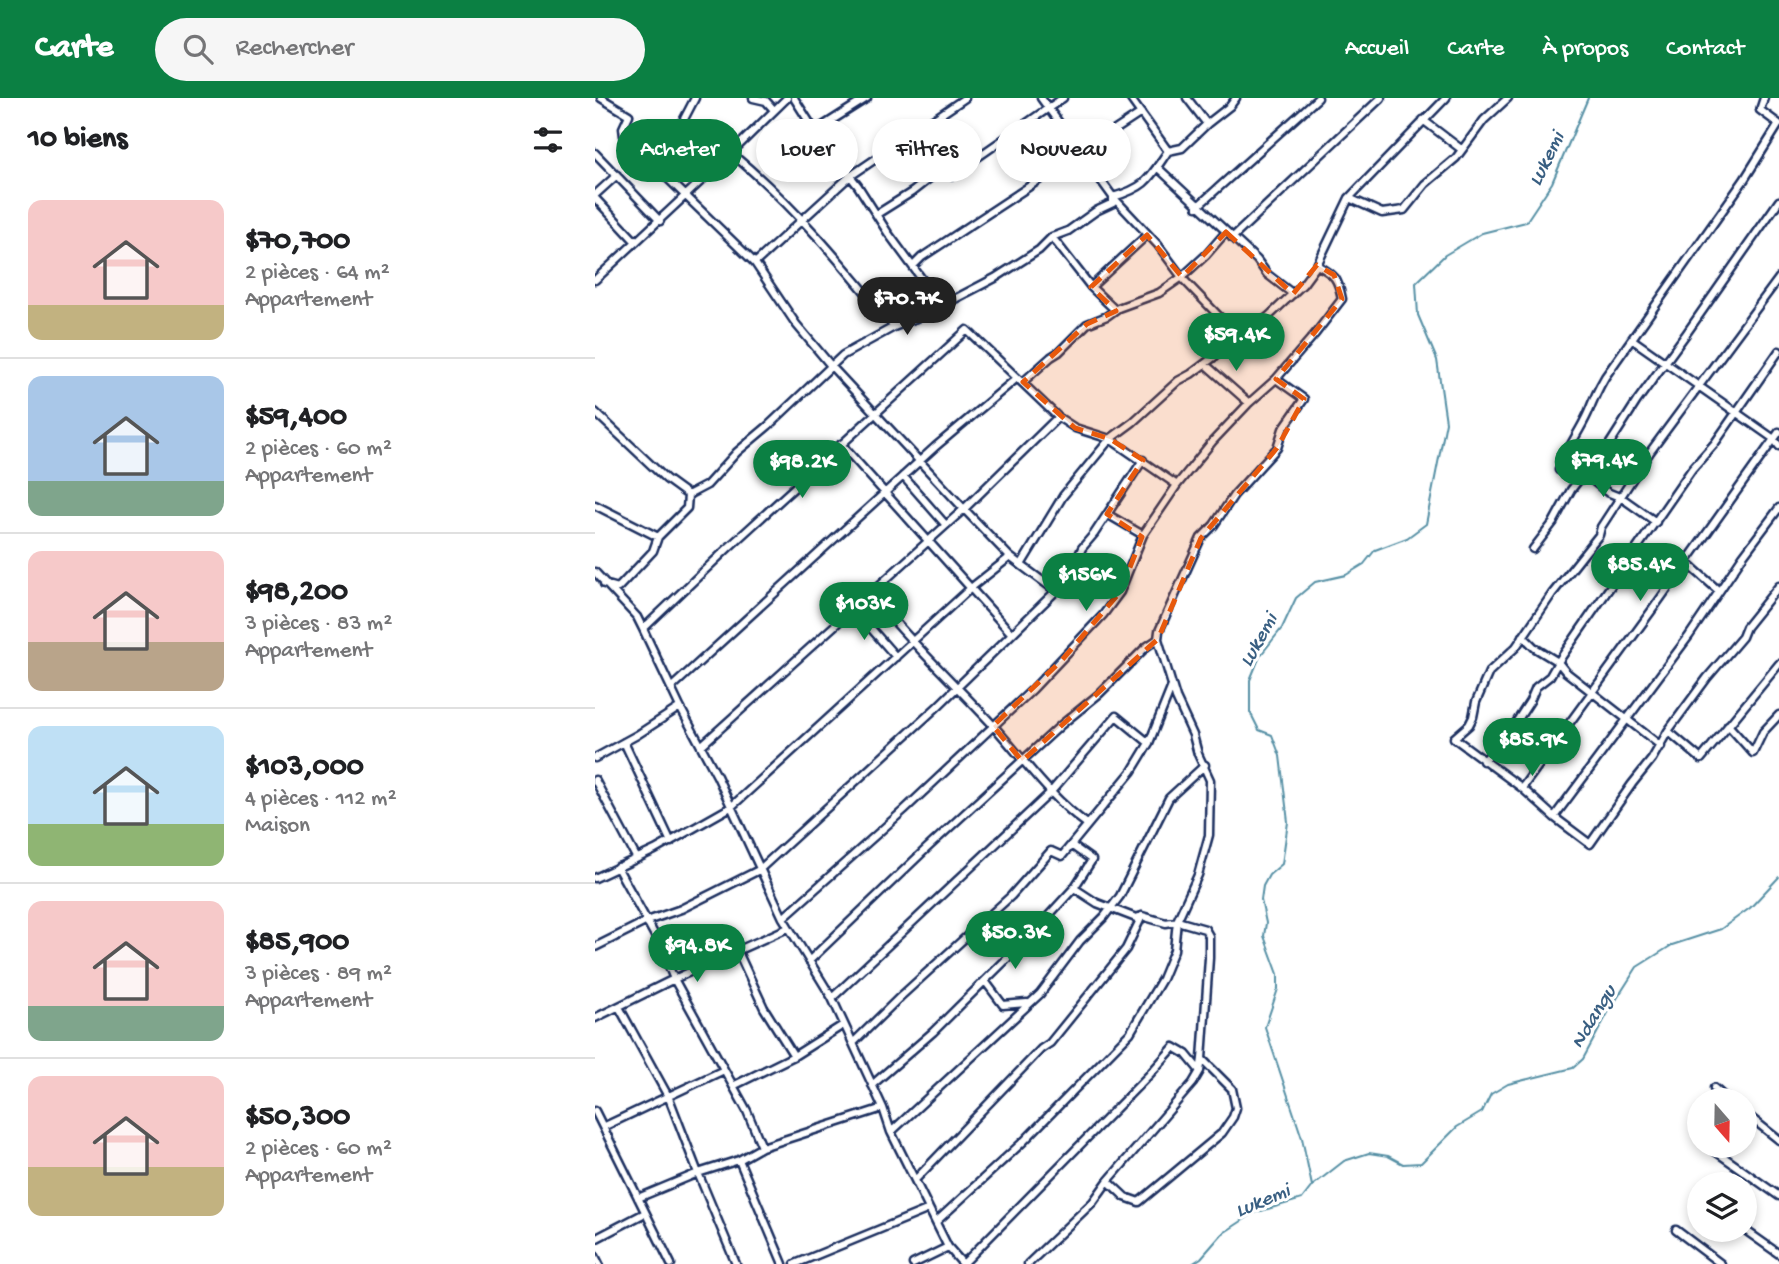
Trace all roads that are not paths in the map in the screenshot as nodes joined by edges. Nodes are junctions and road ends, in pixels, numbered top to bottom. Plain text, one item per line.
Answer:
1 (601, 98) edge
2 (695, 98) edge
3 (753, 98) edge
4 (786, 98) edge
5 (794, 98) edge
6 (867, 98) edge
7 (965, 98) edge
8 (1041, 98) edge
9 (1063, 98) edge
10 (1130, 98) edge
11 (1187, 98) edge
12 (1236, 98) edge
13 (1318, 98) edge
14 (1381, 98) edge
15 (1446, 98) edge
16 (1508, 98) edge
17 (1764, 98) edge
18 (1048, 109) junction
19 (774, 110) junction
20 (1141, 113) junction
21 (627, 119) edge
22 (684, 119) edge
23 (807, 119) edge
24 (834, 119) edge
25 (1055, 119) edge
26 (1131, 120) edge
27 (1423, 120) junction
28 (1207, 124) junction
29 (1779, 124) edge
30 (742, 142) edge
31 (1461, 149) junction
32 (1168, 151) junction
33 (595, 153) edge
34 (742, 162) edge
35 (1157, 167) junction
36 (858, 171) edge
37 (616, 174) edge
38 (616, 176) edge
39 (624, 182) edge
40 (672, 182) edge
41 (700, 182) edge
42 (844, 182) edge
43 (853, 182) edge
44 (1037, 182) edge
45 (1101, 182) edge
46 (595, 196) edge
47 (685, 196) junction
48 (1113, 197) junction
49 (1349, 198) junction
50 (1779, 201) edge
51 (1197, 207) junction
52 (877, 214) junction
53 (660, 221) junction
54 (802, 222) junction
55 (1147, 235) junction
56 (1229, 235) junction
57 (1052, 237) junction
58 (636, 242) junction
59 (755, 264) junction
60 (1317, 265) junction
61 (913, 267) junction
62 (1182, 277) junction
63 (1779, 278) edge
64 (595, 280) edge
65 (1091, 287) junction
66 (1293, 294) junction
67 (941, 305) junction
68 (1115, 310) junction
69 (894, 327) junction
70 (1239, 337) junction
71 (1633, 340) junction
72 (1779, 351) edge
73 (1771, 362) junction
74 (1666, 363) junction
75 (1205, 364) junction
76 (832, 367) junction
77 (1779, 367) edge
78 (1276, 379) junction
79 (1020, 380) junction
80 (1700, 387) junction
81 (1249, 403) junction
82 (595, 412) edge
83 (1735, 412) junction
84 (877, 413) junction
85 (1058, 417) junction
86 (1779, 432) edge
87 (1110, 439) junction
88 (1774, 439) junction
89 (841, 444) junction
90 (1779, 446) edge
91 (1143, 460) junction
92 (919, 462) junction
93 (1559, 470) dead end
94 (903, 476) junction
95 (1587, 476) junction
96 (1177, 485) junction
97 (886, 492) junction
98 (688, 495) junction
99 (1622, 498) junction
100 (595, 505) edge
101 (1779, 508) edge
102 (964, 509) junction
103 (1107, 514) junction
104 (1656, 522) junction
105 (945, 524) junction
106 (1143, 535) junction
107 (657, 537) junction
108 (928, 540) junction
109 (1533, 549) dead end
110 (1010, 557) junction
111 (1686, 562) junction
112 (1021, 565) junction
113 (595, 572) edge
114 (604, 584) junction
115 (1779, 586) edge
116 (972, 587) junction
117 (1056, 591) junction
118 (1719, 591) junction
119 (871, 594) junction
120 (854, 608) junction
121 (643, 629) junction
122 (1012, 634) junction
123 (1523, 636) junction
124 (1158, 639) junction
125 (913, 642) junction
126 (896, 657) junction
127 (1558, 662) junction
128 (1779, 664) edge
129 (1172, 686) junction
130 (671, 687) junction
131 (957, 688) junction
132 (1592, 691) junction
133 (680, 707) junction
134 (1779, 715) edge
135 (1627, 721) junction
136 (993, 726) junction
137 (1728, 726) junction
138 (1668, 731) junction
139 (624, 742) junction
140 (1149, 743) junction
141 (702, 745) junction
142 (1661, 746) junction
143 (595, 758) edge
144 (1022, 761) junction
145 (1483, 761) junction
146 (1205, 765) junction
147 (595, 780) edge
148 (1522, 788) junction
149 (1050, 793) junction
150 (731, 807) junction
151 (1555, 817) junction
152 (1087, 824) junction
153 (671, 842) junction
154 (1071, 845) junction
155 (636, 858) junction
156 (617, 867) junction
157 (759, 870) junction
158 (595, 877) edge
159 (1074, 888) junction
160 (1111, 908) junction
161 (1142, 916) junction
162 (783, 918) junction
163 (647, 921) junction
164 (1177, 921) junction
165 (788, 928) junction
166 (595, 947) edge
167 (738, 952) junction
168 (809, 961) junction
169 (674, 979) junction
170 (985, 981) junction
171 (832, 998) junction
172 (1030, 1002) junction
173 (619, 1007) junction
174 (595, 1018) edge
175 (843, 1025) junction
176 (853, 1043) junction
177 (794, 1056) junction
178 (1202, 1059) junction
179 (724, 1070) junction
180 (1200, 1070) junction
181 (872, 1085) junction
182 (733, 1086) junction
183 (669, 1098) junction
184 (883, 1108) junction
185 (595, 1111) edge
186 (1757, 1123) edge
187 (603, 1127) junction
188 (891, 1132) junction
189 (1779, 1140) edge
190 (762, 1147) junction
191 (1725, 1158) edge
192 (739, 1160) junction
193 (698, 1173) junction
194 (915, 1180) junction
195 (1108, 1181) junction
196 (1779, 1196) edge
197 (638, 1198) junction
198 (929, 1209) junction
199 (645, 1213) junction
200 (937, 1222) junction
201 (1676, 1230) dead end
202 (1757, 1238) edge
203 (595, 1239) edge
204 (948, 1247) junction
205 (1779, 1254) edge
206 (595, 1256) edge
207 (599, 1264) edge
208 (671, 1264) edge
209 (737, 1264) edge
210 (783, 1264) edge
211 (795, 1264) edge
212 (913, 1264) edge
213 (963, 1264) edge
214 (1028, 1264) edge
215 (1721, 1264) edge

1 - 21 street
2 - 22 street
3 - 19 street
4 - 19 street
5 - 23 street
6 - 24 street
7 - 36 street
8 - 18 street
9 - 18 street
10 - 20 street
11 - 28 street
12 - 28 street
13 - 51 street
14 - 56 street
15 - 27 street
16 - 31 street
17 - 29 street
18 - 25 street
18 - 52 street
19 - 30 street
20 - 26 street
20 - 32 street
27 - 31 street
27 - 49 street
28 - 32 street
29 - 71 street
31 - 49 street
32 - 35 street
33 - 37 street
34 - 54 street
35 - 48 street
35 - 51 street
38 - 46 street
39 - 53 street
40 - 47 street
41 - 47 street
42 - 54 street
43 - 52 street
44 - 61 street
45 - 48 street
46 - 58 street
47 - 53 street
47 - 59 street
48 - 55 street
48 - 57 street
49 - 60 street
50 - 74 street
51 - 56 street
52 - 61 street
53 - 58 street
54 - 59 street
54 - 69 street
55 - 62 street
55 - 65 street
56 - 62 street
56 - 66 street
57 - 65 street
57 - 67 street
58 - 64 street
59 - 76 street
60 - 66 street
60 - 78 street
61 - 67 street
62 - 68 street
62 - 70 street
63 - 80 street
65 - 68 street
66 - 70 street
67 - 69 street
68 - 79 street
69 - 76 street
70 - 75 street
71 - 74 street
71 - 93 street
72 - 73 street
73 - 77 street
73 - 83 street
74 - 80 street
74 - 95 street
75 - 81 street
75 - 87 street
76 - 84 street
76 - 98 street
78 - 81 street
78 - 124 street
79 - 84 street
79 - 85 street
79 - 92 street
80 - 83 street
80 - 99 street
81 - 96 street
82 - 98 street
83 - 88 street
83 - 104 street
84 - 89 street
84 - 92 street
85 - 87 street
85 - 102 street
86 - 88 street
87 - 91 street
87 - 112 street
88 - 90 street
88 - 111 street
89 - 97 street
89 - 121 street
91 - 96 street
91 - 103 street
92 - 94 street
92 - 102 street
94 - 97 street
94 - 105 street
95 - 99 street
95 - 109 street
96 - 106 street
97 - 108 street
97 - 130 street
98 - 107 street
99 - 104 street
99 - 123 street
100 - 107 street
101 - 118 street
102 - 105 street
102 - 110 street
103 - 106 street
103 - 117 street
104 - 127 street
105 - 108 street
106 - 136 street
107 - 114 street
108 - 116 street
108 - 119 street
110 - 112 street
110 - 116 street
111 - 118 street
111 - 132 street
112 - 117 street
113 - 114 street
114 - 121 street
115 - 138 street
116 - 122 street
116 - 125 street
117 - 122 street
118 - 135 street
119 - 120 street
119 - 125 street
120 - 126 street
120 - 141 street
121 - 130 street
122 - 131 street
123 - 127 street
123 - 145 street
124 - 129 street
124 - 144 street
125 - 126 street
125 - 131 street
126 - 150 street
127 - 132 street
127 - 145 street
128 - 137 street
129 - 140 street
129 - 146 street
130 - 133 street
131 - 136 street
131 - 157 street
132 - 135 street
132 - 148 street
133 - 139 street
133 - 141 street
134 - 137 street
135 - 142 street
135 - 151 street
136 - 144 street
136 - 162 street
137 - 138 street
138 - 142 street
139 - 143 street
139 - 153 street
140 - 149 street
140 - 152 street
141 - 150 street
142 - 151 street
144 - 149 street
144 - 168 street
145 - 148 street
146 - 160 street
146 - 164 street
147 - 155 street
148 - 151 street
149 - 152 street
149 - 171 street
150 - 153 street
150 - 157 street
152 - 154 street
153 - 155 street
154 - 159 street
154 - 176 street
155 - 156 street
156 - 158 street
156 - 163 street
157 - 162 street
157 - 163 street
159 - 160 street
159 - 170 street
160 - 161 street
160 - 172 street
161 - 164 street
161 - 194 street
162 - 165 street
163 - 166 street
163 - 169 street
164 - 178 street
164 - 200 street
165 - 167 street
165 - 168 street
167 - 169 street
167 - 177 street
168 - 171 street
169 - 173 street
169 - 179 street
170 - 172 street
170 - 181 street
171 - 175 street
172 - 188 street
173 - 174 street
173 - 183 street
175 - 176 street
175 - 177 street
176 - 181 street
177 - 182 street
178 - 180 street
178 - 195 street
179 - 182 street
179 - 183 street
180 - 195 street
180 - 213 street
181 - 184 street
182 - 190 street
183 - 187 street
183 - 193 street
184 - 188 street
184 - 190 street
185 - 187 street
186 - 189 street
187 - 197 street
188 - 194 street
190 - 192 street
191 - 196 street
192 - 193 street
192 - 210 street
193 - 197 street
193 - 209 street
194 - 198 street
195 - 214 street
197 - 199 street
198 - 200 street
198 - 211 street
199 - 203 street
199 - 208 street
200 - 204 street
201 - 215 street
202 - 205 street
204 - 212 street
204 - 213 street
206 - 207 street

